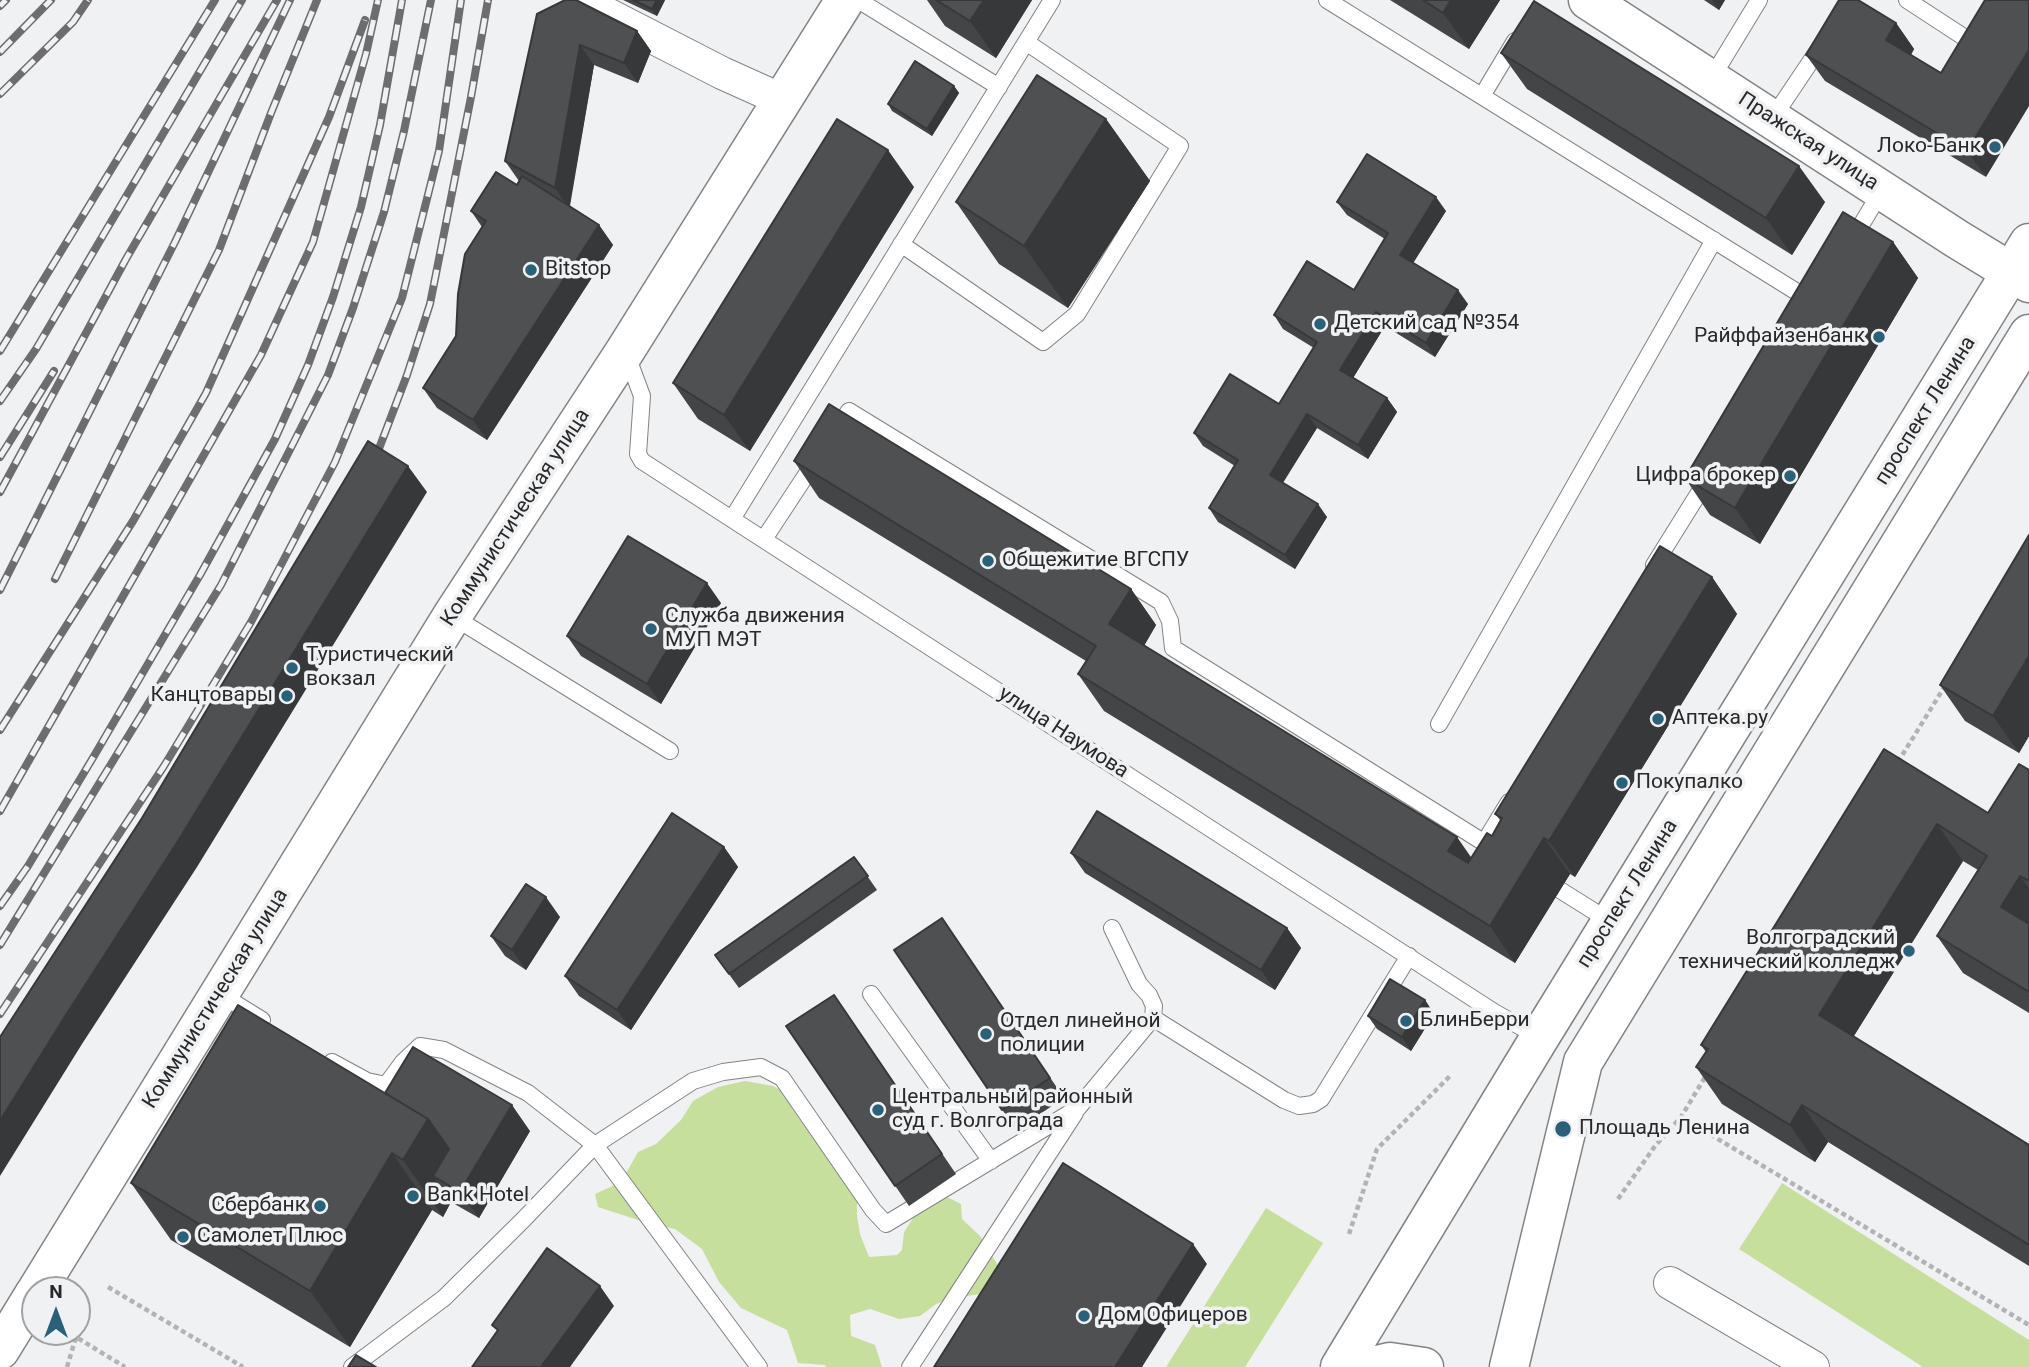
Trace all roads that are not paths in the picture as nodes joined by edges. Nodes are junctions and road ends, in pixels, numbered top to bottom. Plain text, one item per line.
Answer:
1 (580, 0) edge
2 (845, 0) edge
3 (858, 0) edge
4 (1052, 0) edge
5 (1328, 0) edge
6 (1588, 0) edge
7 (1759, 0) edge
8 (1907, 0) edge
9 (1520, 32) edge
10 (1829, 34) edge
11 (1988, 37) edge
12 (1026, 42) junction
13 (1711, 79) junction
14 (999, 87) junction
15 (1482, 96) junction
16 (782, 100) junction
17 (1772, 119) junction
18 (1882, 190) junction
19 (1714, 240) junction
20 (901, 244) junction
21 (1843, 256) edge
22 (2023, 267) edge
23 (1815, 303) edge
24 (2029, 334) edge
25 (625, 351) junction
26 (1714, 467) edge
27 (732, 519) junction
28 (764, 539) junction
29 (1650, 573) edge
30 (452, 616) junction
31 (1439, 724) dead end
32 (670, 751) dead end
33 (1520, 784) edge
34 (1485, 843) junction
35 (1512, 860) edge
36 (1560, 890) dead end
37 (1611, 922) junction
38 (1112, 928) dead end
39 (1409, 956) junction
40 (219, 994) junction
41 (871, 994) dead end
42 (1153, 1018) junction
43 (279, 1030) edge
44 (1540, 1037) junction
45 (315, 1052) edge
46 (1583, 1062) junction
47 (1078, 1108) junction
48 (595, 1145) junction
49 (991, 1161) junction
50 (46, 1276) edge
51 (1670, 1283) dead end
52 (21, 1316) edge
53 (0, 1350) edge
54 (352, 1367) edge
55 (759, 1367) edge
56 (911, 1367) edge
57 (1340, 1367) edge
58 (1369, 1367) edge
59 (1424, 1367) edge
60 (1509, 1367) edge
61 (1813, 1367) edge

1 - 16 street
2 - 16 main road, Коммунистическая улица
3 - 14 lane
4 - 12 lane
5 - 15 lane
6 - 13 main road, Пражская улица
7 - 13 lane
8 - 11 lane
9 - 15 lane
10 - 17 lane
12 - 14 lane
12 - 20 lane
13 - 17 main road, Пражская улица
14 - 20 lane
15 - 19 lane
16 - 25 main road, Коммунистическая улица
17 - 18 main road, Пражская улица
18 - 21 lane
18 - 22 main road, Пражская улица
19 - 23 lane
19 - 31 lane
20 - 27 lane
22 - 37 main road, проспект Ленина
24 - 46 main road
25 - 27 lane, улица Наумова
25 - 30 main road, Коммунистическая улица
26 - 29 lane
27 - 28 lane, улица Наумова
28 - 34 lane
28 - 39 lane, улица Наумова
30 - 32 lane
30 - 40 main road, Коммунистическая улица
33 - 34 lane
34 - 35 lane
36 - 37 lane
37 - 44 main road, проспект Ленина
38 - 42 lane
39 - 42 lane
39 - 44 lane, улица Наумова
40 - 43 lane
40 - 50 main road, Коммунистическая улица
41 - 49 lane
42 - 47 lane
44 - 46 main road, улица Наумова
44 - 57 main road, проспект Ленина
45 - 48 lane
46 - 60 main road
47 - 49 lane
47 - 56 lane
48 - 49 lane
48 - 54 lane
48 - 55 lane
51 - 61 street
52 - 53 main road, Коммунистическая улица
58 - 59 main road

